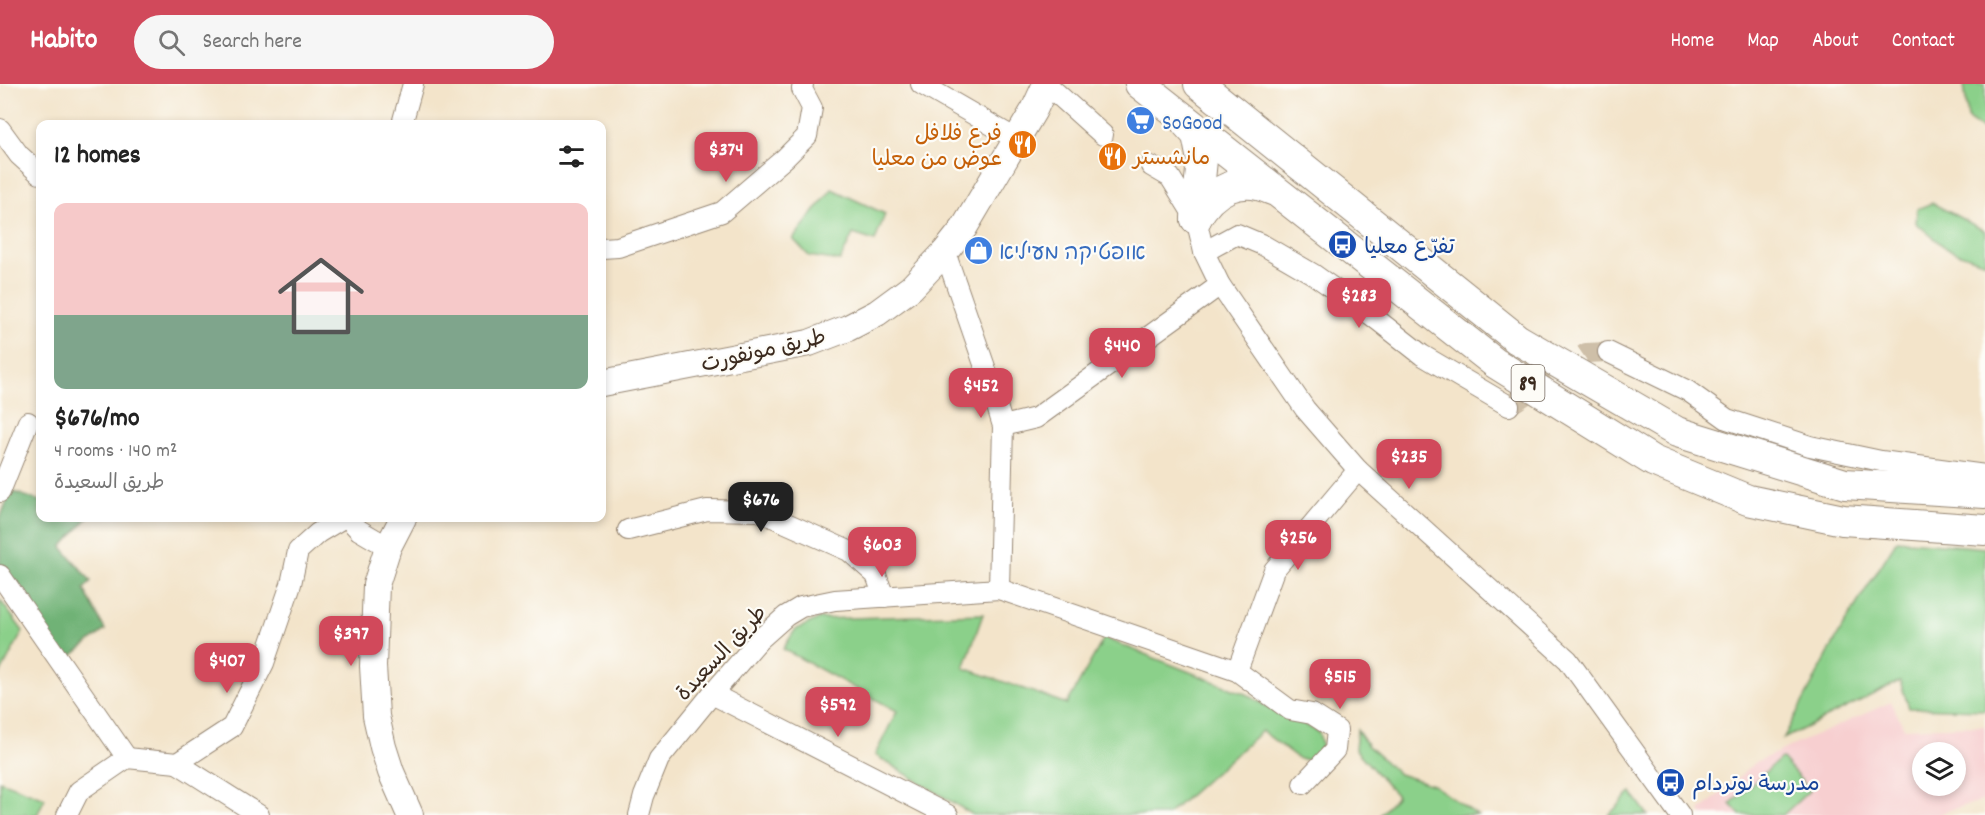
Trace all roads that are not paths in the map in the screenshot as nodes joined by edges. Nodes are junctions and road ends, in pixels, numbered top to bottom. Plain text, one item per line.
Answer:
1 (413, 84) edge
2 (803, 84) edge
3 (921, 84) edge
4 (1140, 84) edge
5 (1199, 84) edge
6 (1045, 90) edge
7 (1174, 110) junction
8 (403, 120) edge
9 (0, 129) edge
10 (1103, 135) dead end
11 (1016, 140) junction
12 (1151, 166) dead end
13 (36, 170) edge
14 (1282, 194) junction
15 (1196, 219) junction
16 (606, 248) edge
17 (945, 252) junction
18 (1204, 252) junction
19 (1220, 285) junction
20 (1608, 352) tunnel mouth
21 (606, 382) edge
22 (1509, 406) dead end
23 (28, 422) dead end
24 (1003, 426) junction
25 (1358, 470) junction
26 (1985, 475) edge
27 (0, 492) edge
28 (1985, 493) edge
29 (336, 522) edge
30 (352, 522) edge
31 (400, 522) edge
32 (628, 530) dead end
33 (1985, 530) edge
34 (388, 547) junction
35 (0, 575) edge
36 (999, 589) junction
37 (884, 597) junction
38 (1237, 671) junction
39 (712, 694) junction
40 (127, 758) junction
41 (177, 763) junction
42 (1303, 784) dead end
43 (67, 815) edge
44 (259, 815) edge
45 (410, 815) edge
46 (639, 815) edge
47 (948, 815) edge
48 (1680, 815) edge

1 - 8 street
2 - 16 street
3 - 11 street
4 - 7 highway, 89
5 - 28 highway, 89
6 - 10 street
6 - 11 main road, طريق مونفورت
7 - 14 highway, 89
7 - 15 highway
9 - 13 street
11 - 17 main road, طريق مونفورت
12 - 15 street
14 - 15 highway
14 - 33 highway, 89
15 - 18 street
17 - 21 main road, طريق مونفورت
17 - 24 street
18 - 19 street
18 - 22 street
19 - 24 street
19 - 25 street
20 - 26 street
23 - 27 street
24 - 36 street
25 - 38 street
25 - 48 street
29 - 41 street
30 - 34 street
31 - 34 main road
32 - 37 street
34 - 45 main road
35 - 40 street
36 - 37 street, طريق السعيدة
36 - 38 street, طريق السعيدة
37 - 39 street, طريق السعيدة
38 - 42 street, طريق السعيدة
39 - 46 street, طريق السعيدة
39 - 47 street
40 - 41 street
40 - 43 street
41 - 44 street

